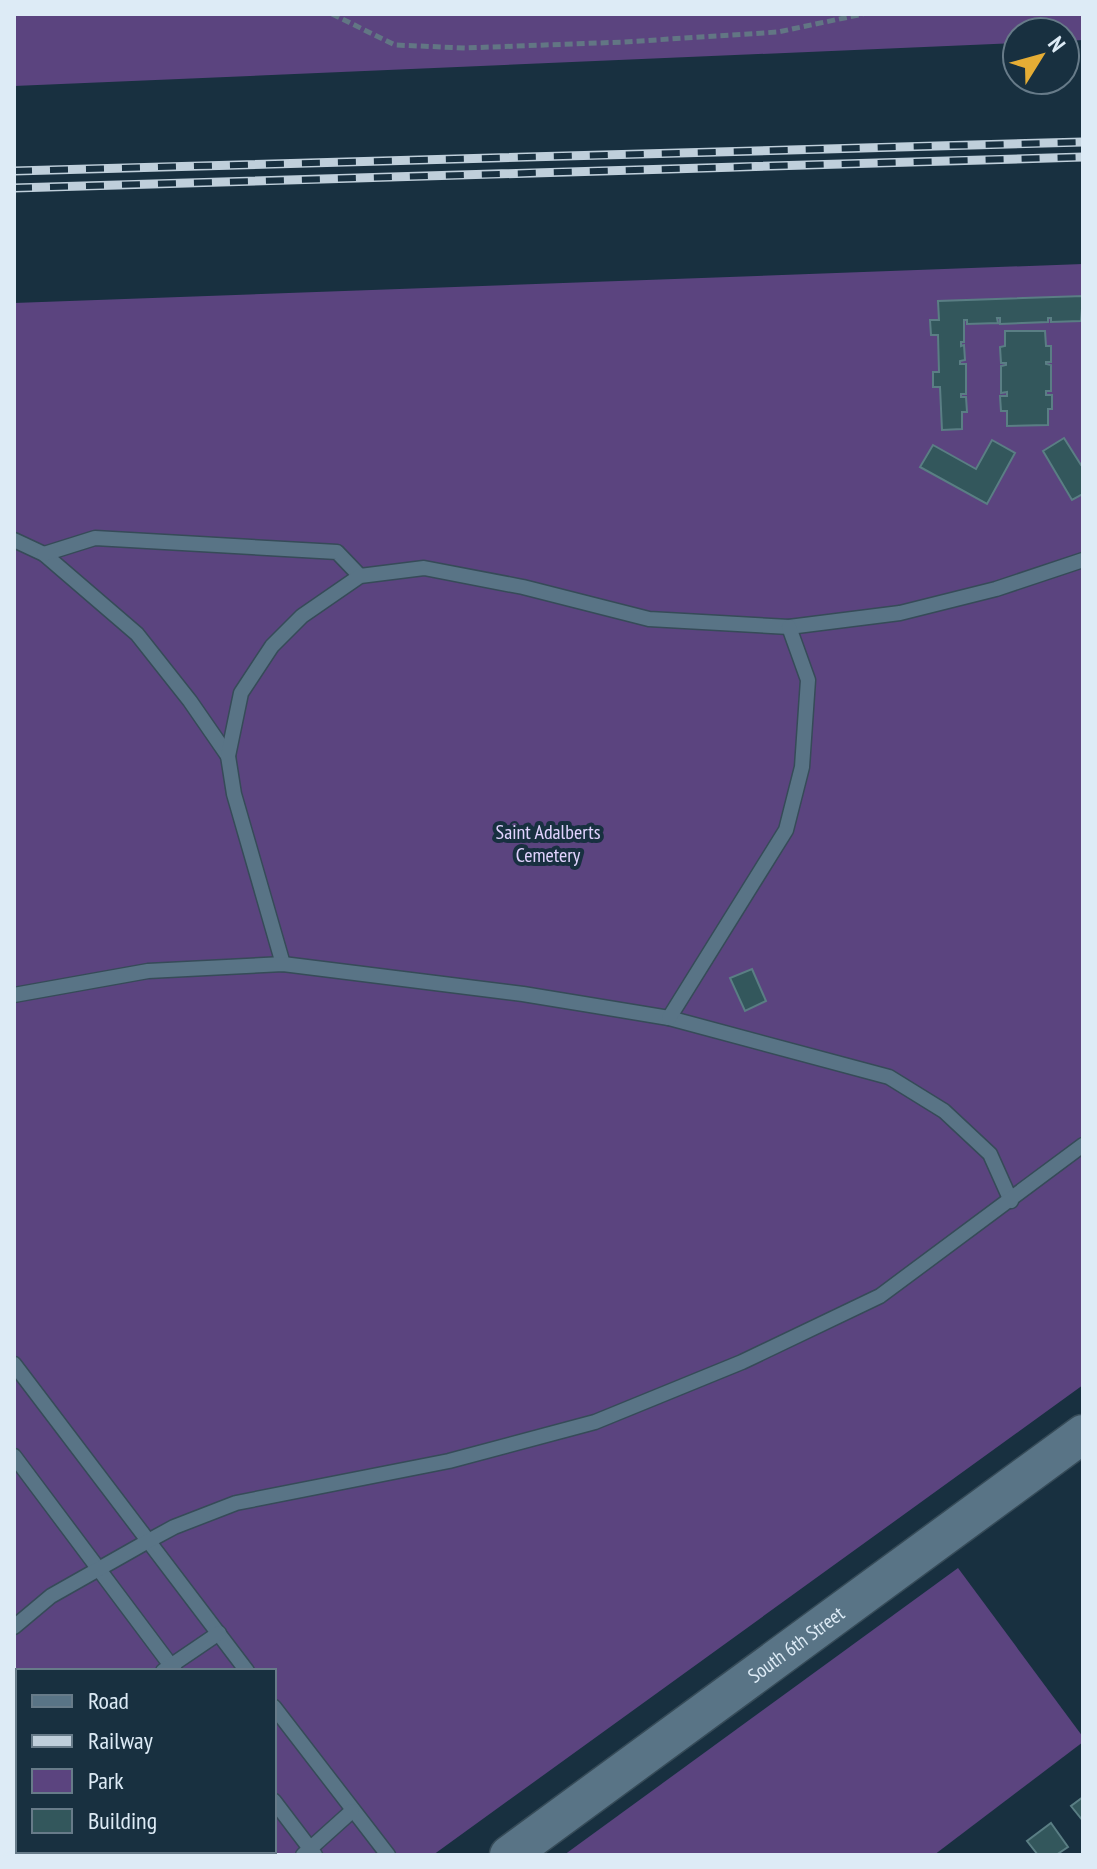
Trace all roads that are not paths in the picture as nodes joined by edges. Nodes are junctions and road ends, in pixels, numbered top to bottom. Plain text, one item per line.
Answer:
1 (14, 540) edge
2 (44, 554) junction
3 (1083, 560) edge
4 (360, 576) junction
5 (789, 627) junction
6 (228, 756) junction
7 (283, 964) junction
8 (14, 995) edge
9 (669, 1018) junction
10 (1083, 1145) edge
11 (1011, 1201) junction
12 (14, 1364) edge
13 (1083, 1434) edge
14 (14, 1456) edge
15 (150, 1540) junction
16 (97, 1570) junction
17 (14, 1627) edge
18 (219, 1633) junction
19 (170, 1669) edge
20 (246, 1669) edge
21 (276, 1710) edge
22 (276, 1804) edge
23 (352, 1811) junction
24 (310, 1853) edge
25 (388, 1855) edge
26 (509, 1855) edge

1 - 2 lane
2 - 4 lane
2 - 6 lane
3 - 5 lane
4 - 5 lane
4 - 6 lane
5 - 9 lane
6 - 7 lane
7 - 8 lane
7 - 9 lane
9 - 11 lane
10 - 11 lane
11 - 15 lane
12 - 15 lane
13 - 26 street, South 6th Street
14 - 16 lane
15 - 16 lane
15 - 18 lane
16 - 17 lane
16 - 19 lane
18 - 19 lane
18 - 20 lane
21 - 23 lane
22 - 24 lane
23 - 24 lane
23 - 25 lane

